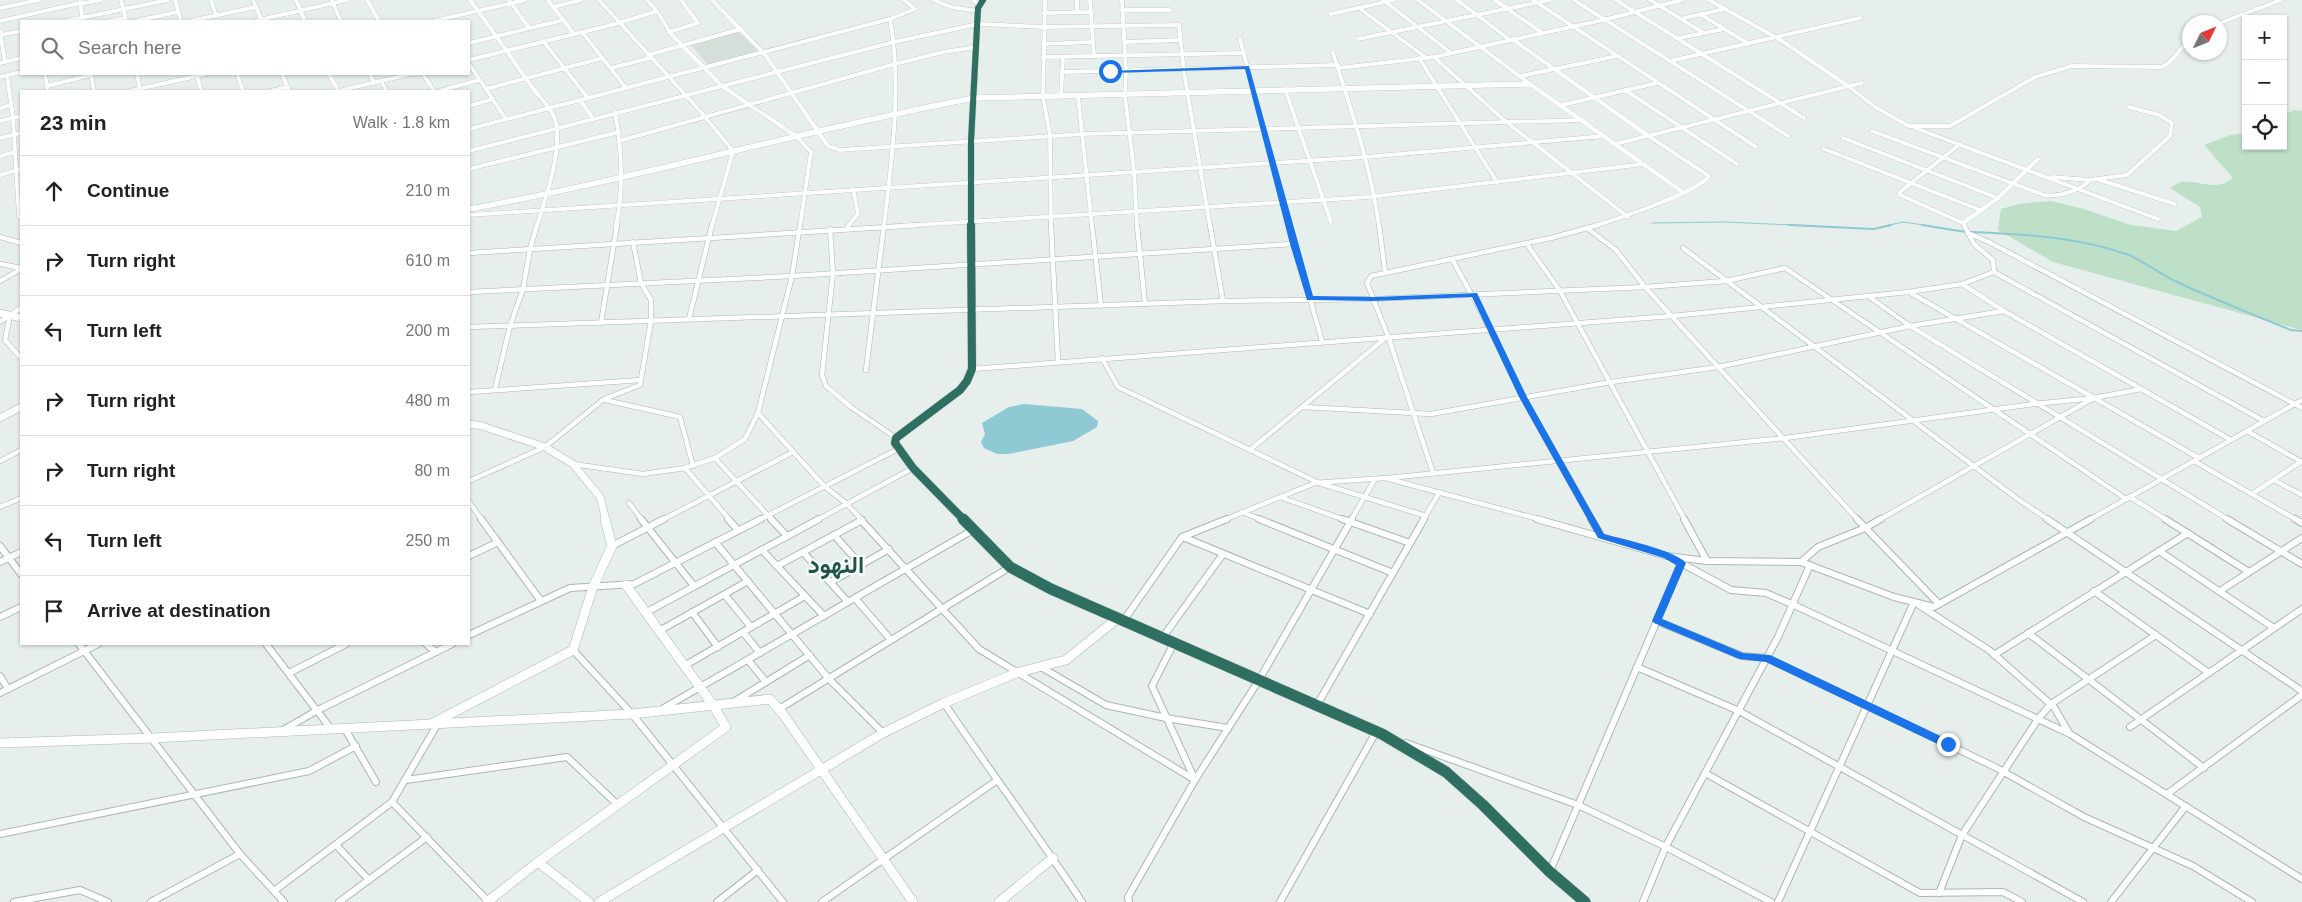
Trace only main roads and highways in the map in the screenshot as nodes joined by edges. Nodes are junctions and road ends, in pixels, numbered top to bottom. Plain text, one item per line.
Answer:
1 (978, 4) edge
2 (1585, 902) edge

1 - 2 highway

